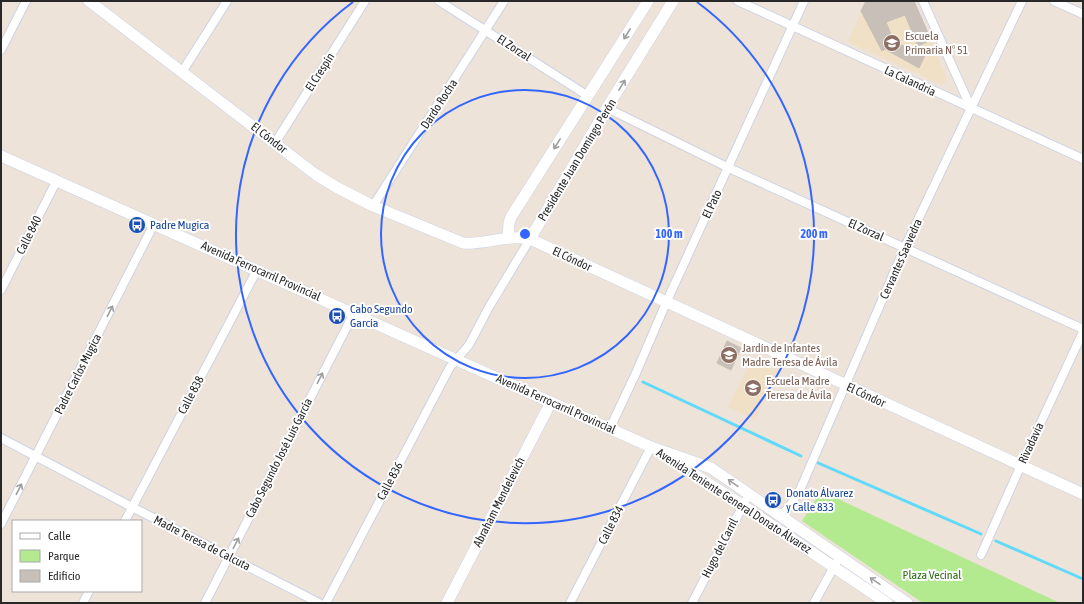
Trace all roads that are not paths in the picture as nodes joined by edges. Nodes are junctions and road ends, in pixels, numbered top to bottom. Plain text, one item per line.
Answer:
1 (26, 1) edge
2 (89, 1) edge
3 (227, 1) edge
4 (365, 1) edge
5 (439, 1) edge
6 (504, 1) edge
7 (648, 1) edge
8 (673, 1) edge
9 (738, 1) edge
10 (804, 1) edge
11 (923, 1) edge
12 (1022, 1) edge
13 (1054, 1) edge
14 (1083, 14) edge
15 (792, 27) junction
16 (486, 30) junction
17 (1, 50) edge
18 (182, 72) junction
19 (588, 96) junction
20 (607, 108) junction
21 (971, 108) junction
22 (275, 142) junction
23 (1, 156) edge
24 (1083, 159) edge
25 (729, 168) junction
26 (57, 180) junction
27 (373, 206) junction
28 (154, 224) junction
29 (508, 238) junction
30 (530, 239) junction
31 (905, 247) junction
32 (257, 270) junction
33 (1, 290) edge
34 (666, 303) junction
35 (354, 313) junction
36 (1083, 330) edge
37 (456, 360) junction
38 (845, 385) junction
39 (551, 402) junction
40 (610, 428) junction
41 (1, 438) edge
42 (651, 447) junction
43 (36, 456) junction
44 (1021, 465) junction
45 (749, 494) junction
46 (1083, 494) edge
47 (742, 505) junction
48 (132, 507) junction
49 (780, 516) junction
50 (126, 520) edge
51 (1, 524) edge
52 (981, 555) dead end
53 (229, 557) junction
54 (837, 562) junction
55 (88, 592) edge
56 (83, 603) edge
57 (205, 603) edge
58 (319, 603) edge
59 (326, 603) edge
60 (448, 603) edge
61 (570, 603) edge
62 (692, 603) edge
63 (814, 603) edge
64 (887, 603) edge
65 (907, 603) edge

1 - 17 street
2 - 18 main road, El Cóndor
3 - 18 street
4 - 22 street, El Crespín
5 - 16 street, El Zorzal
6 - 16 street, Dardo Rocha
7 -> 19 main road, Presidente Juan Domingo Perón
20 -> 8 main road, Presidente Juan Domingo Perón
9 - 15 street, La Calandria
10 - 15 street, El Pato
11 - 21 street
12 - 21 street, Cervantes Saavedra
13 - 14 street
15 - 21 street, La Calandria
15 - 25 street, El Pato
16 - 19 street, El Zorzal
16 - 27 street, Dardo Rocha
18 - 22 main road, El Cóndor
19 -> 29 main road, Presidente Juan Domingo Perón
20 - 25 street, El Zorzal
20 - 30 main road, Presidente Juan Domingo Perón
21 - 24 street, La Calandria
21 - 31 street, Cervantes Saavedra
22 - 27 main road, El Cóndor
23 - 26 main road, Avenida Ferrocarril Provincial
25 - 31 street, El Zorzal
25 - 34 street, El Pato
26 - 28 main road, Avenida Ferrocarril Provincial
26 - 33 street, Calle 840
27 - 29 main road, El Cóndor
28 - 32 main road, Avenida Ferrocarril Provincial
43 -> 28 street, Padre Carlos Mugica
29 - 30 main road, El Cóndor
30 - 34 main road, El Cóndor
30 - 37 street, Presidente Juan Domingo Perón
31 - 36 street, El Zorzal
31 - 38 street, Cervantes Saavedra
32 - 35 main road, Avenida Ferrocarril Provincial
32 - 48 street, Calle 838
34 - 38 main road, El Cóndor
34 - 40 street, El Pato
35 - 37 main road, Avenida Ferrocarril Provincial
53 -> 35 street, Cabo Segundo José Luis García
36 - 44 street, Rivadavia
37 - 39 main road, Avenida Ferrocarril Provincial
37 - 59 street, Calle 836
38 - 44 main road, El Cóndor
38 - 49 street, Cervantes Saavedra
39 - 40 main road, Avenida Ferrocarril Provincial
39 - 60 main road, Abraham Mendelevich
40 - 42 main road, Avenida Ferrocarril Provincial
41 - 43 street, Madre Teresa de Calcuta
45 -> 42 main road, Avenida Teniente General Donato Álvarez
42 - 47 main road, Avenida Teniente General Donato Álvarez
42 - 61 street, Calle 834
43 - 48 street, Madre Teresa de Calcuta
51 -> 43 street, Padre Carlos Mugica
44 - 46 main road, El Cóndor
44 - 52 street, Rivadavia
45 - 47 street, Hugo del Carril
45 - 49 main road, Avenida Teniente General Donato Álvarez
47 - 54 main road, Avenida Teniente General Donato Álvarez
47 - 62 street, Hugo del Carril
48 - 50 street, Calle 838
48 - 53 street, Madre Teresa de Calcuta
49 - 54 main road, Avenida Teniente General Donato Álvarez
53 - 57 street, Cabo Segundo José Luis García
53 - 58 street, Madre Teresa de Calcuta
54 - 63 street
54 - 64 main road, Avenida Teniente General Donato Álvarez
65 -> 54 main road, Avenida Teniente General Donato Álvarez
55 - 56 street

